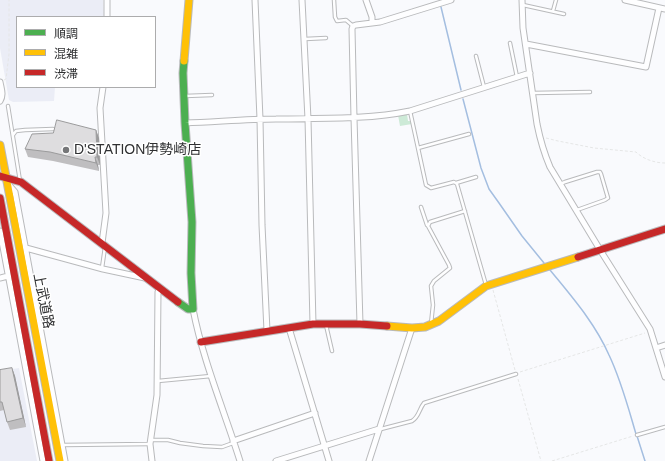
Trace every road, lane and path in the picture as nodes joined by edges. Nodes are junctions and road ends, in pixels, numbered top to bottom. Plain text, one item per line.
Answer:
1 (8, 0) edge
2 (107, 0) edge
3 (189, 0) edge
4 (255, 0) edge
5 (302, 0) edge
6 (334, 0) edge
7 (366, 0) edge
8 (451, 0) edge
9 (556, 0) edge
10 (625, 0) edge
11 (522, 2) edge
12 (662, 9) edge
13 (553, 11) junction
14 (564, 14) dead end
15 (107, 16) edge
16 (372, 23) junction
17 (353, 26) junction
18 (326, 38) dead end
19 (304, 39) junction
20 (510, 44) dead end
21 (526, 44) junction
22 (476, 56) dead end
23 (530, 73) junction
24 (518, 77) junction
25 (0, 82) edge
26 (103, 88) edge
27 (484, 88) junction
28 (590, 92) dead end
29 (533, 93) junction
30 (212, 95) dead end
31 (184, 96) junction
32 (0, 101) edge
33 (8, 106) dead end
34 (410, 111) junction
35 (308, 118) junction
36 (354, 118) junction
37 (260, 119) junction
38 (185, 123) junction
39 (53, 129) edge
40 (469, 134) dead end
41 (12, 135) junction
42 (539, 137) junction
43 (0, 145) edge
44 (418, 148) junction
45 (665, 163) edge
46 (476, 177) dead end
47 (5, 179) edge
48 (20, 181) junction
49 (455, 183) junction
50 (560, 184) junction
51 (0, 198) edge
52 (421, 207) dead end
53 (576, 210) junction
54 (465, 212) junction
55 (428, 226) junction
56 (665, 229) edge
57 (0, 231) edge
58 (104, 244) junction
59 (26, 248) junction
60 (600, 249) junction
61 (12, 258) junction
62 (7, 268) junction
63 (102, 268) junction
64 (8, 276) junction
65 (0, 278) edge
66 (147, 278) junction
67 (486, 286) junction
68 (160, 288) junction
69 (193, 309) junction
70 (313, 324) junction
71 (325, 324) junction
72 (360, 324) junction
73 (431, 324) junction
74 (289, 328) junction
75 (412, 328) junction
76 (267, 331) junction
77 (651, 332) junction
78 (201, 342) junction
79 (665, 345) edge
80 (656, 348) junction
81 (332, 351) dead end
82 (516, 374) joint
83 (211, 376) junction
84 (665, 377) edge
85 (157, 381) junction
86 (314, 413) junction
87 (665, 427) edge
88 (379, 429) junction
89 (637, 435) joint
90 (151, 442) junction
91 (234, 442) junction
92 (62, 445) junction
93 (324, 446) junction
94 (289, 459) edge
95 (43, 461) edge
96 (49, 461) edge
97 (60, 461) edge
98 (65, 461) edge
99 (152, 461) edge
100 (240, 461) edge
101 (276, 461) edge
102 (329, 461) edge
103 (369, 461) edge
104 (552, 461) edge

1 - 25 path
2 - 15 street
3 - 31 main road
4 - 37 street
5 - 19 street
6 - 17 lane
7 - 16 street
8 - 16 street
9 - 13 lane
10 - 12 street
11 - 13 lane
11 - 21 street
12 - 21 street
13 - 14 lane
16 - 17 street
17 - 36 street
18 - 19 lane
19 - 35 street
20 - 24 lane
21 - 23 street
22 - 27 lane
23 - 24 street
23 - 29 street
24 - 27 street
25 - 32 street
26 - 58 street
27 - 34 street
28 - 29 lane
29 - 42 street
30 - 31 lane
31 - 38 main road
33 - 41 lane
34 - 36 street
34 - 44 lane
35 - 36 street
35 - 37 street
35 - 70 street
36 - 72 street
37 - 38 street
37 - 76 street
38 - 69 main road
39 - 41 lane
40 - 44 lane
41 - 48 lane
42 - 45 path
42 - 50 street
43 - 47 main road, 上武道路
44 - 49 lane
46 - 49 lane
47 - 48 main road
47 - 59 street
47 - 97 main road, 上武道路
48 - 58 main road
49 - 54 lane
50 - 53 street
50 - 53 lane
51 - 61 main road, 上武道路
52 - 55 lane
53 - 60 street
54 - 55 lane
54 - 67 lane
55 - 73 lane
56 - 60 main road
57 - 62 street
58 - 63 lane
58 - 66 main road
59 - 63 street
59 - 92 street
60 - 67 main road
60 - 77 street
61 - 62 street
61 - 96 main road, 上武道路
62 - 64 street
63 - 66 street
64 - 65 street
64 - 95 street
66 - 68 main road
67 - 73 main road
68 - 69 main road
68 - 85 street
69 - 78 street
70 - 71 main road
70 - 74 main road
71 - 72 main road
71 - 81 lane
72 - 75 main road
73 - 75 main road
74 - 76 main road
74 - 86 street
75 - 88 street
76 - 78 main road
77 - 80 street
77 - 82 path
78 - 83 street
79 - 80 street
80 - 84 street
82 - 88 lane
83 - 85 lane
83 - 91 street
85 - 90 street
86 - 91 street
86 - 93 street
87 - 89 lane
88 - 93 street
88 - 103 street
89 - 104 path
90 - 91 lane
90 - 92 lane
90 - 99 street
91 - 100 street
92 - 98 street
93 - 94 street
93 - 102 street
94 - 101 street

